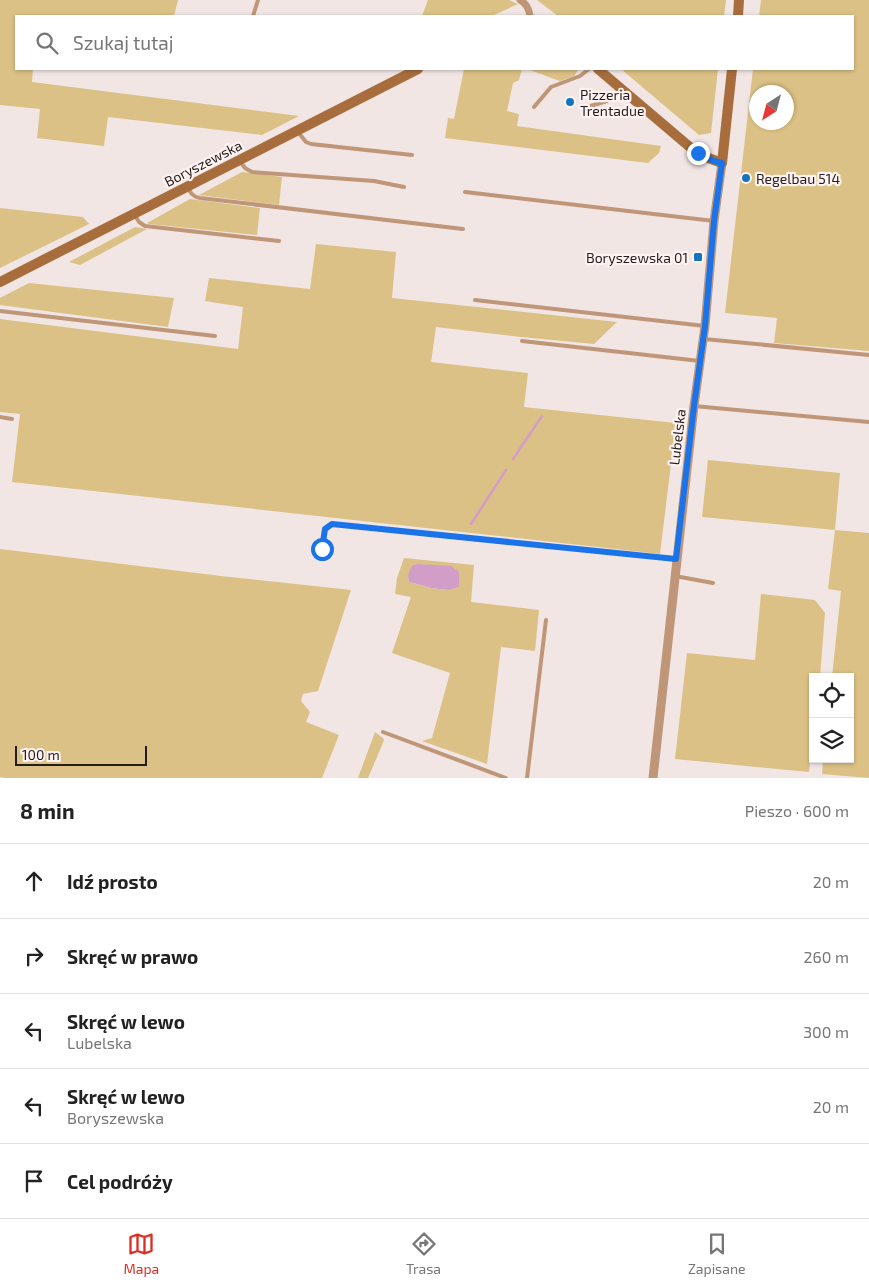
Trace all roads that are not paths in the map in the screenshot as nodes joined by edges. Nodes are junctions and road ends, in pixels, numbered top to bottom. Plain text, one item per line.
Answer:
1 (258, 0) edge
2 (520, 0) edge
3 (739, 0) edge
4 (254, 15) edge
5 (530, 15) edge
6 (738, 15) edge
7 (416, 70) edge
8 (588, 70) edge
9 (599, 70) edge
10 (732, 70) edge
11 (620, 88) junction
12 (534, 107) dead end
13 (584, 108) dead end
14 (297, 131) junction
15 (412, 155) dead end
16 (238, 160) junction
17 (722, 163) junction
18 (187, 187) junction
19 (404, 187) dead end
20 (464, 192) dead end
21 (134, 214) junction
22 (714, 221) junction
23 (463, 229) dead end
24 (279, 241) dead end
25 (0, 282) edge
26 (475, 300) dead end
27 (0, 311) edge
28 (705, 326) junction
29 (215, 336) dead end
30 (703, 339) junction
31 (522, 341) dead end
32 (869, 355) edge
33 (700, 361) junction
34 (694, 406) junction
35 (0, 417) edge
36 (12, 419) dead end
37 (869, 422) edge
38 (322, 549) dead end
39 (676, 559) junction
40 (675, 576) junction
41 (713, 583) dead end
42 (546, 620) dead end
43 (383, 732) dead end
44 (506, 778) edge
45 (527, 778) edge
46 (653, 778) edge

1 - 4 lane
2 - 5 street
3 - 6 main road
7 - 14 main road, Boryszewska
8 - 12 lane
9 - 11 main road
10 - 17 main road, Lubelska
11 - 13 lane
11 - 17 main road
14 - 15 lane
14 - 16 main road, Boryszewska
16 - 18 main road, Boryszewska
16 - 19 lane
17 - 22 street, Lubelska
18 - 21 main road, Boryszewska
18 - 23 lane
20 - 22 lane
21 - 24 lane
21 - 25 main road, Boryszewska
22 - 28 street, Lubelska
26 - 28 lane
27 - 29 lane
28 - 30 street, Lubelska
30 - 32 lane
30 - 33 street, Lubelska
31 - 33 lane
33 - 34 street, Lubelska
34 - 37 lane
34 - 39 street, Lubelska
35 - 36 lane
38 - 39 lane
39 - 40 street, Lubelska
40 - 41 lane
40 - 46 street, Lubelska
42 - 45 lane
43 - 44 lane

